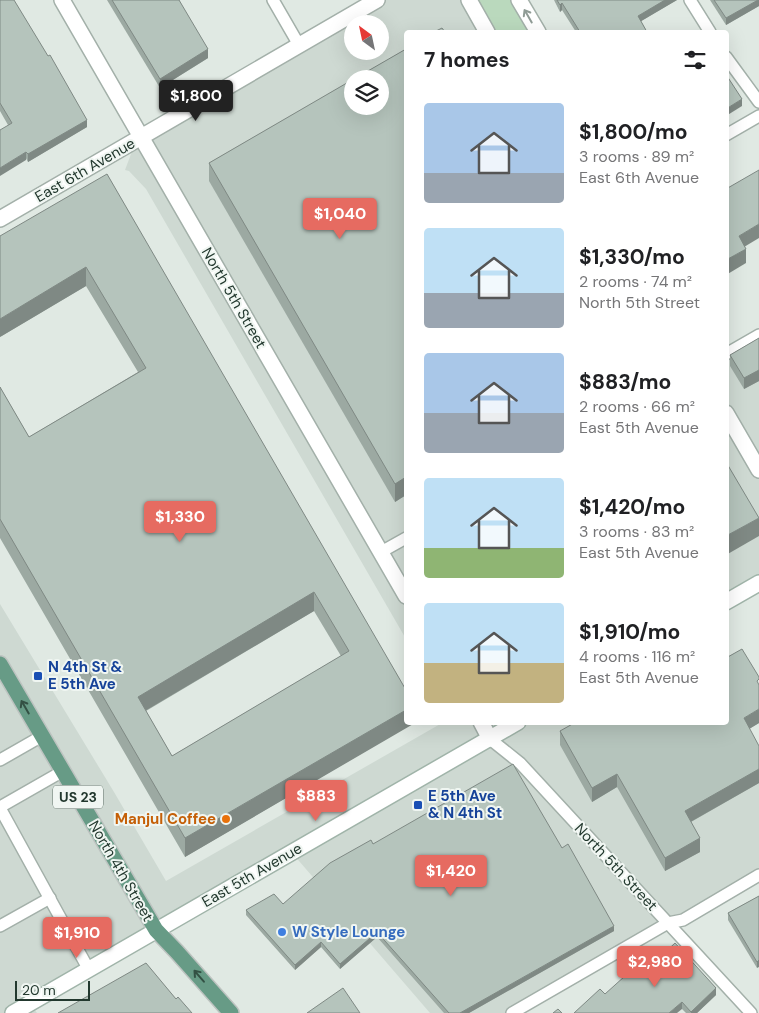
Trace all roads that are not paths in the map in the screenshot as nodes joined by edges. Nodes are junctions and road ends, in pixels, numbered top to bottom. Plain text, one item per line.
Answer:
1 (62, 0) edge
2 (273, 0) edge
3 (377, 0) edge
4 (469, 0) edge
5 (519, 0) edge
6 (690, 0) edge
7 (486, 30) edge
8 (537, 30) edge
9 (709, 30) edge
10 (299, 45) junction
11 (729, 61) edge
12 (759, 102) edge
13 (759, 116) edge
14 (729, 133) edge
15 (142, 137) junction
16 (0, 219) edge
17 (759, 335) edge
18 (729, 352) edge
19 (729, 418) edge
20 (759, 470) edge
21 (404, 539) edge
22 (380, 552) junction
23 (759, 583) edge
24 (404, 593) edge
25 (729, 600) edge
26 (0, 664) edge
27 (483, 725) edge
28 (513, 725) edge
29 (42, 736) junction
30 (490, 739) junction
31 (0, 760) edge
32 (63, 771) junction
33 (0, 807) edge
34 (759, 875) edge
35 (50, 898) junction
36 (668, 923) junction
37 (0, 926) edge
38 (156, 930) junction
39 (89, 970) junction
40 (13, 1013) edge
41 (231, 1013) edge
42 (512, 1013) edge
43 (751, 1013) edge

1 - 15 street, North 5th Street
2 - 10 lane
3 - 10 street, East 6th Avenue
4 - 7 street
8 -> 5 street
6 - 9 lane
10 - 15 street, East 6th Avenue
11 - 12 lane
13 - 14 lane
15 - 16 street, East 6th Avenue
15 - 22 street, North 5th Street
17 - 18 lane
19 - 20 street
21 - 22 lane
22 - 24 street, North 5th Street
23 - 25 street
29 -> 26 main road, North 4th Street / US 23
27 - 30 street, North 5th Street
28 - 30 street, East 5th Avenue
29 - 31 lane
29 - 32 main road, North 4th Street / US 23
30 - 36 lane, North 5th Street
30 - 38 street, East 5th Avenue
32 - 33 lane
32 - 38 main road, North 4th Street / US 23
33 - 35 lane
34 - 36 lane
35 - 37 lane
35 - 39 lane
36 - 42 lane
36 - 43 lane, North 5th Street
38 - 39 street, East 5th Avenue
41 -> 38 main road, North 4th Street / US 23
39 - 40 street, East 5th Avenue

